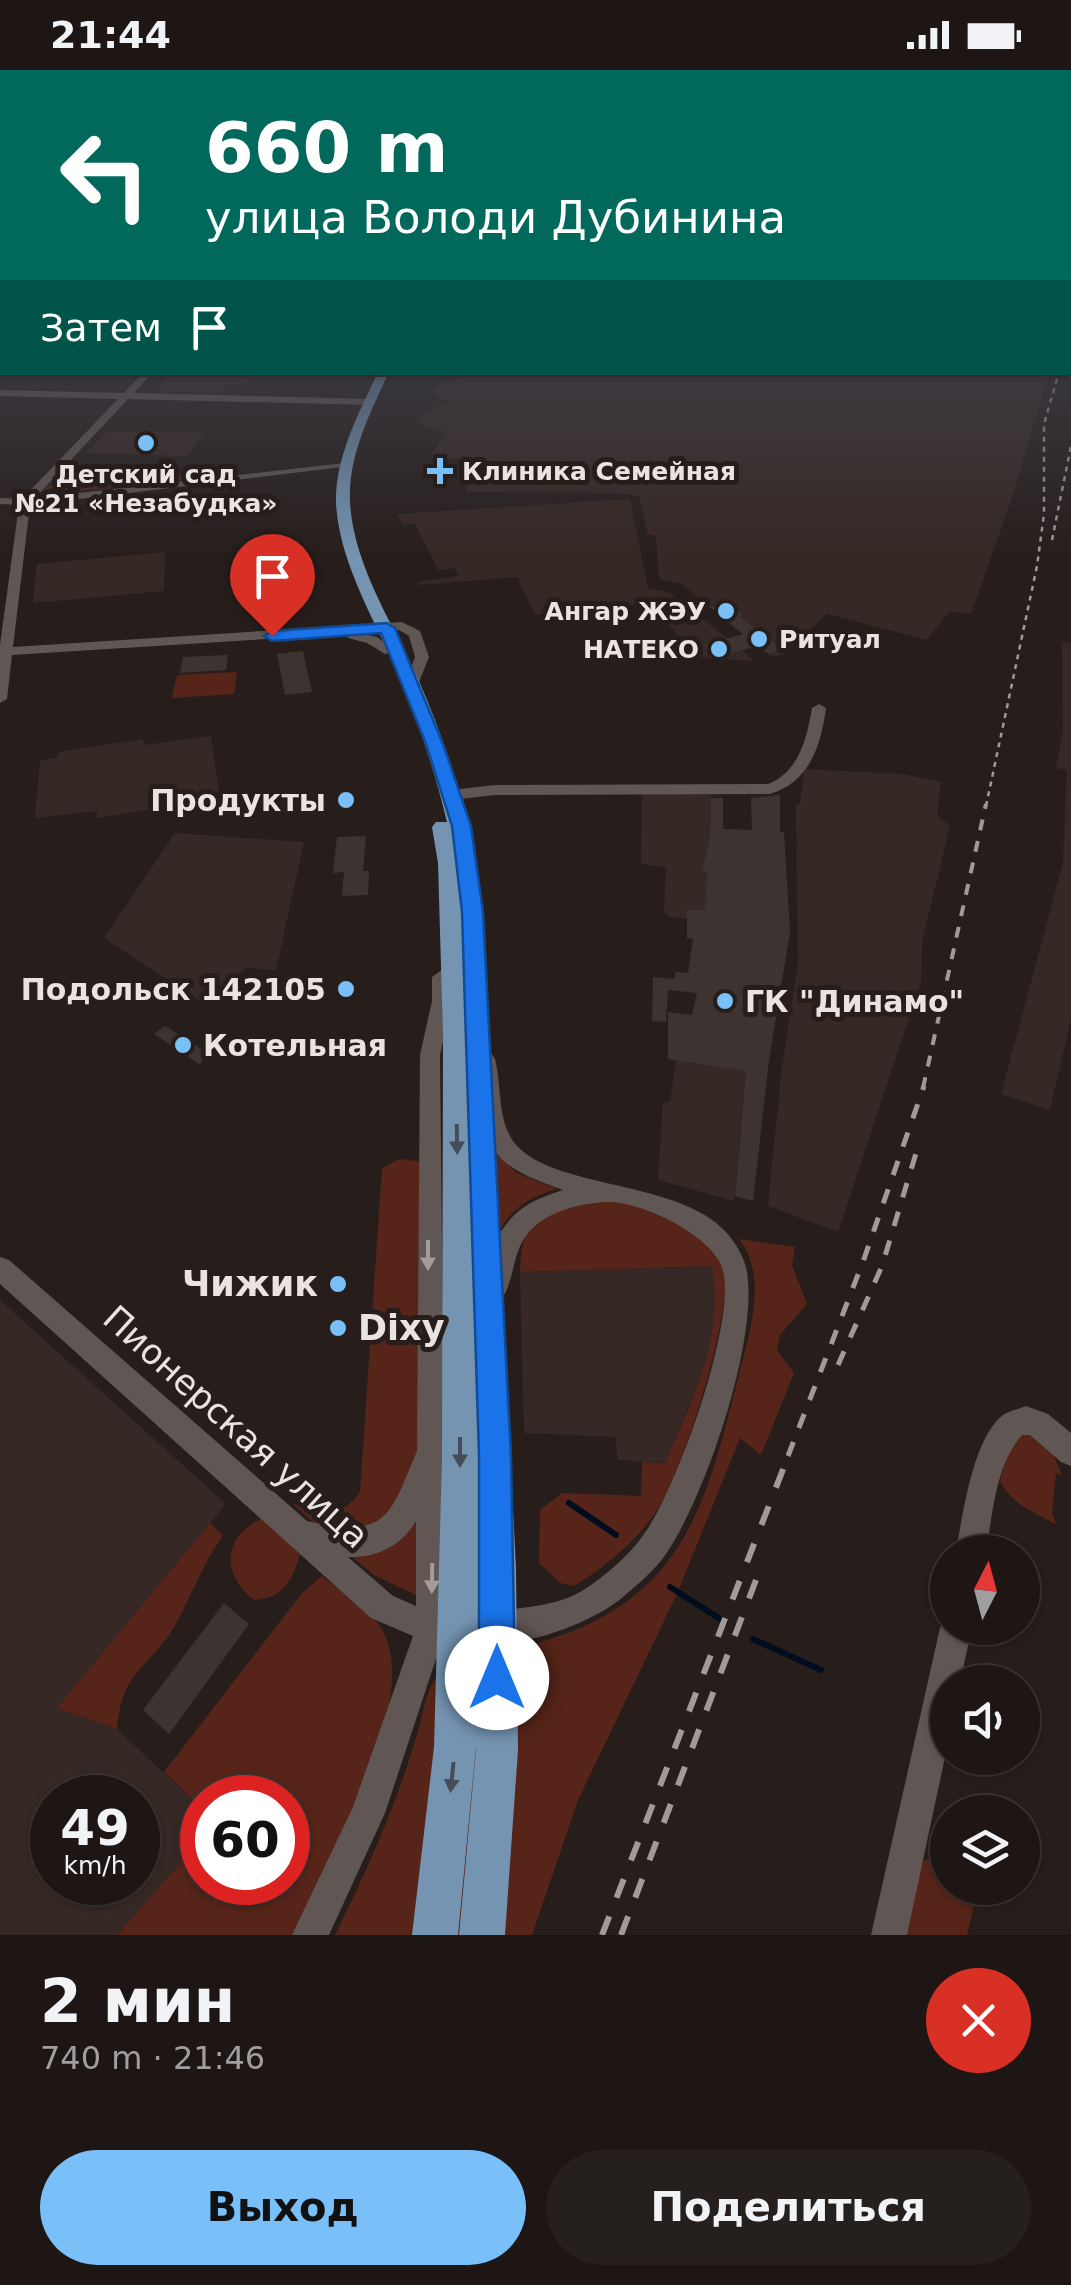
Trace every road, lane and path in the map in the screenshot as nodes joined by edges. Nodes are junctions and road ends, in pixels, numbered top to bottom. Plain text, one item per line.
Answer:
1 (140, 383) edge
2 (379, 383) edge
3 (0, 393) edge
4 (128, 396) junction
5 (370, 402) junction
6 (345, 466) junction
7 (0, 501) edge
8 (25, 502) junction
9 (18, 562) junction
10 (4, 563) dead end
11 (382, 623) junction
12 (341, 633) junction
13 (385, 650) junction
14 (3, 652) edge
15 (0, 699) edge
16 (819, 708) dead end
17 (452, 795) junction
18 (453, 937) junction
19 (477, 1040) junction
20 (616, 1192) junction
21 (0, 1268) edge
22 (474, 1355) junction
23 (1071, 1452) edge
24 (428, 1458) junction
25 (302, 1534) junction
26 (975, 1535) edge
27 (431, 1628) junction
28 (952, 1645) edge
29 (310, 1935) edge
30 (435, 1935) edge
31 (482, 1935) edge
32 (889, 1935) edge

1 - 4 street
2 - 5 main road
3 - 4 street
4 - 5 street
4 - 8 street
5 - 6 main road
6 - 8 street
6 - 11 main road
7 - 8 street
8 - 9 street
9 - 10 street
9 - 14 street
11 - 12 street
11 - 13 main road
11 - 17 main road
12 - 13 street
12 - 14 street
13 - 18 main road
14 - 15 street
16 - 17 street
17 - 19 main road
18 -> 22 main road
18 -> 24 street
19 - 20 street
19 - 22 main road
20 - 22 street
20 - 27 street
21 - 25 street, Пионерская улица
22 -> 30 main road
22 - 31 main road
23 - 26 street
24 - 25 street
24 -> 27 street
25 - 27 street, Пионерская улица
27 - 29 street
28 - 32 street

